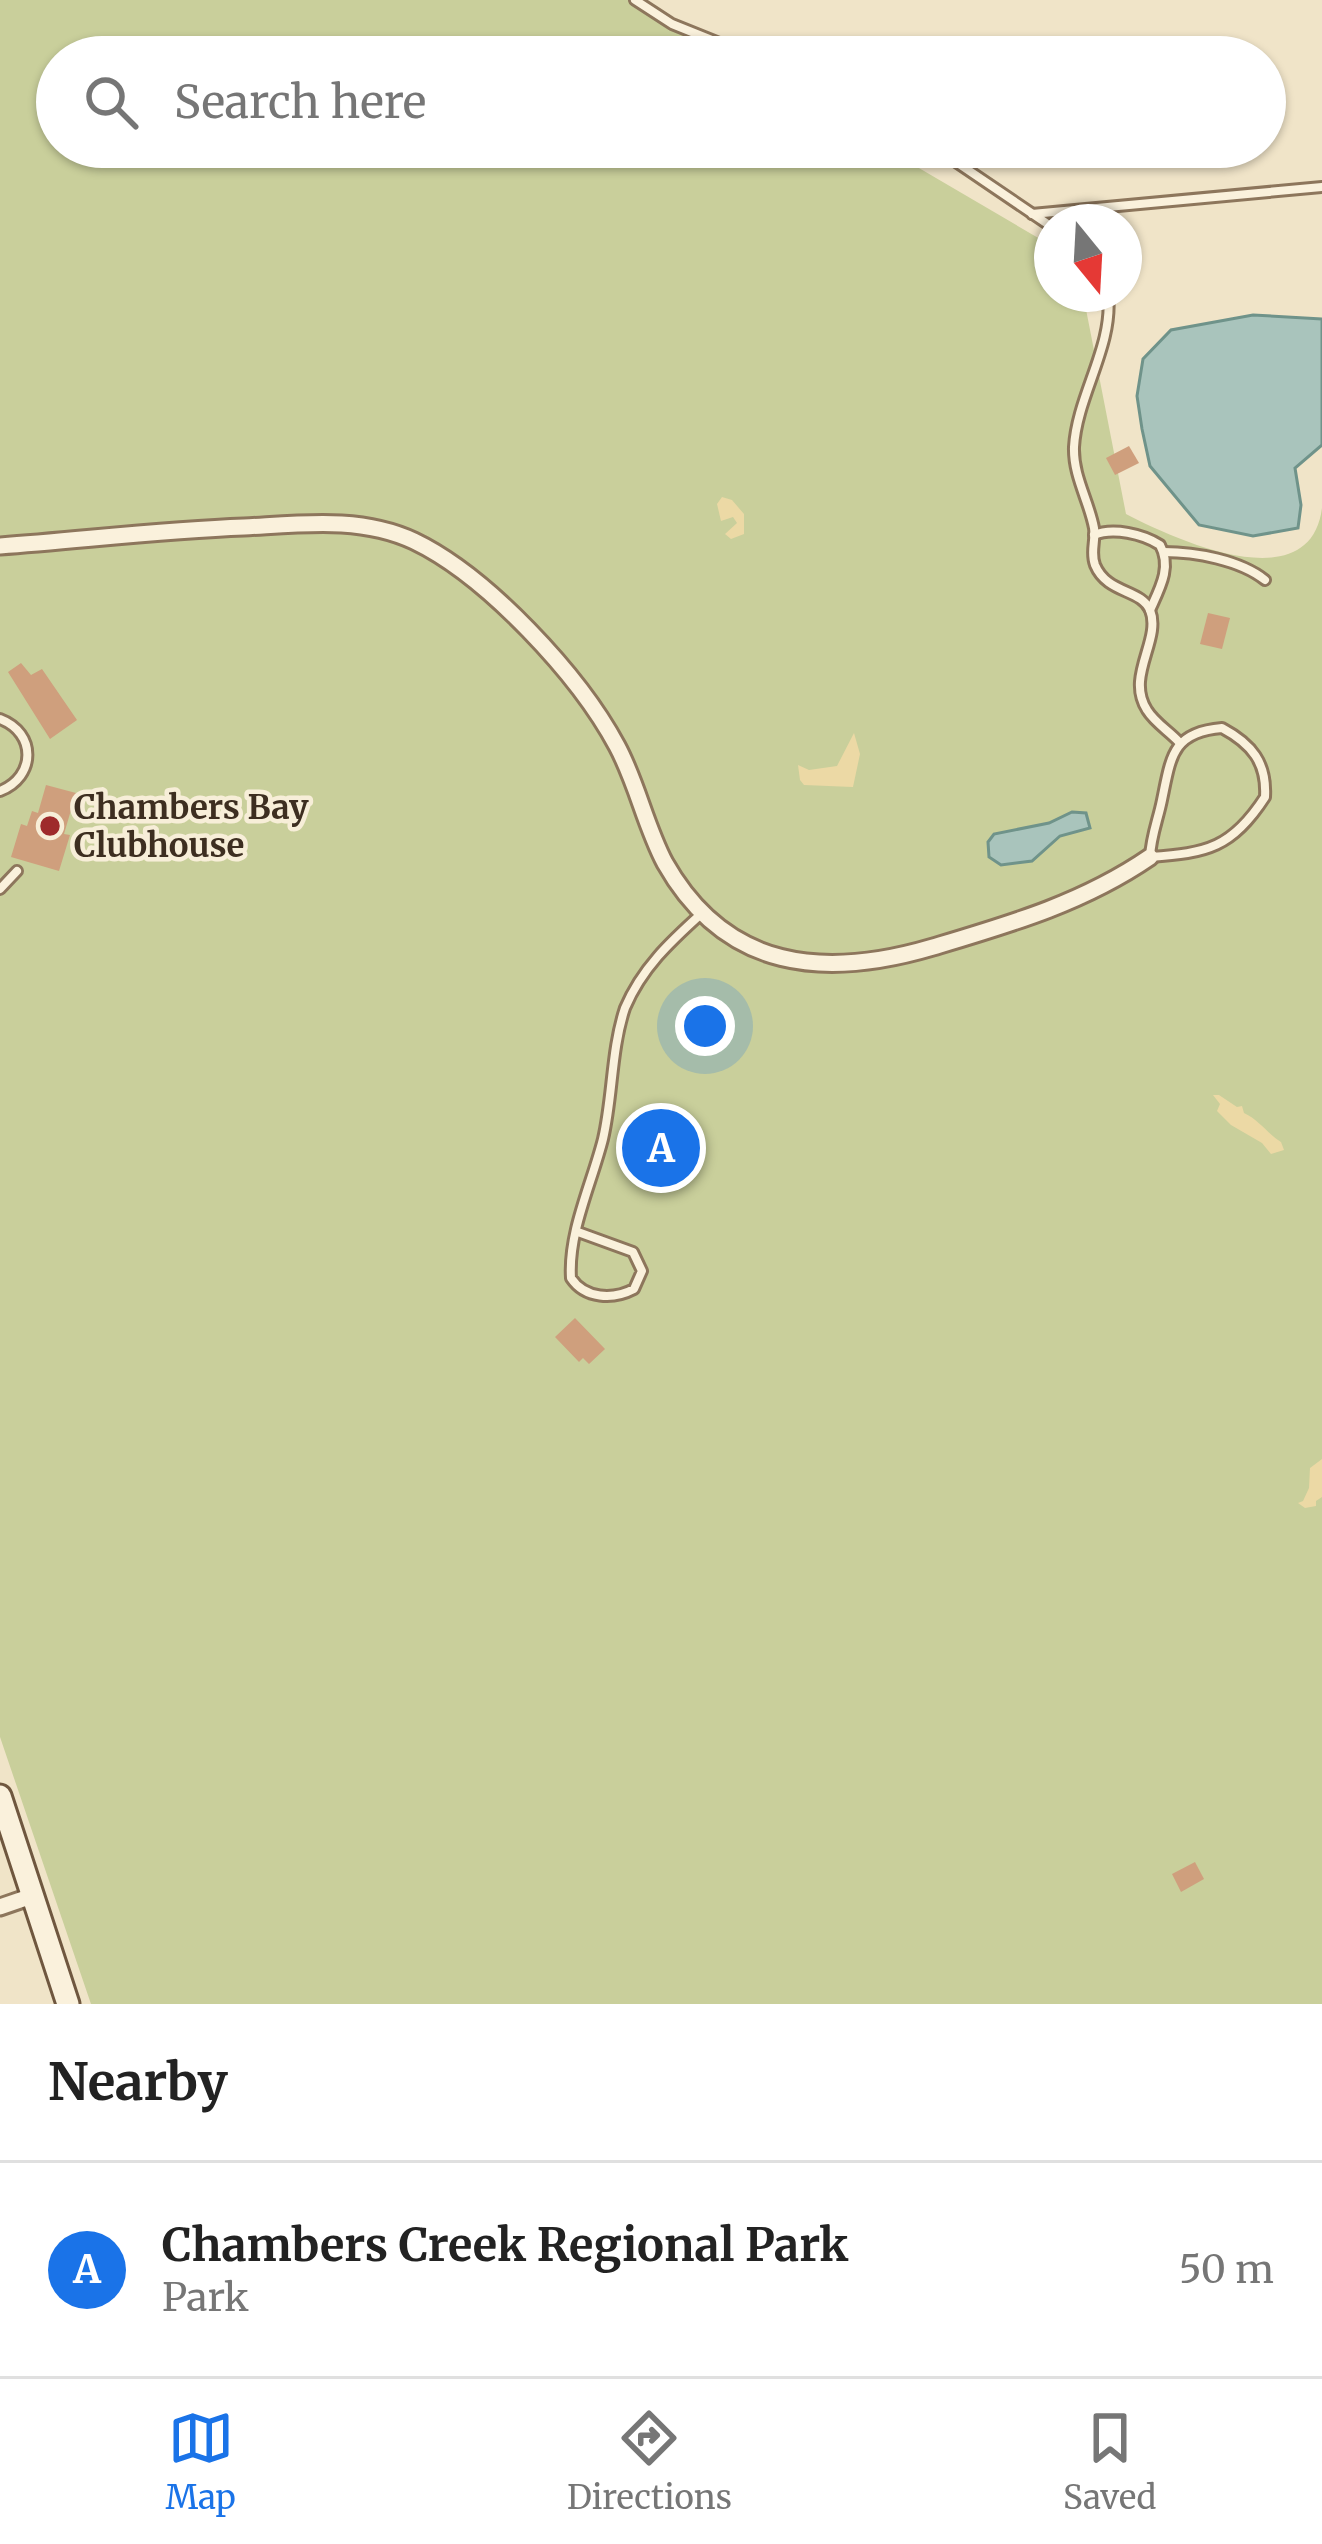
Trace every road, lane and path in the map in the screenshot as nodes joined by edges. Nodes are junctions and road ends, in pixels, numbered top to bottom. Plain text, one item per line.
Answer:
1 (634, 0) edge
2 (702, 36) edge
3 (965, 168) edge
4 (1322, 187) edge
5 (1142, 204) edge
6 (1032, 214) edge
7 (1110, 312) edge
8 (1094, 535) junction
9 (0, 545) edge
10 (1164, 552) junction
11 (1264, 580) dead end
12 (1150, 610) junction
13 (0, 719) edge
14 (1180, 742) junction
15 (0, 791) edge
16 (1150, 856) junction
17 (17, 871) dead end
18 (0, 889) edge
19 (701, 914) junction
20 (578, 1232) junction
21 (0, 1796) edge
22 (0, 1834) edge
23 (18, 1901) edge
24 (55, 2004) edge
25 (68, 2004) edge

1 - 2 lane
3 - 6 lane
4 - 5 lane
7 - 8 lane
8 - 10 lane
8 - 12 lane
9 - 19 street
10 - 11 lane
10 - 12 lane
12 - 14 lane
13 - 15 lane
14 - 16 lane
14 - 16 lane
16 - 19 street
17 - 18 lane
19 - 20 lane
20 - 20 lane
21 - 23 street
22 - 23 street
23 - 24 street
23 - 25 street

